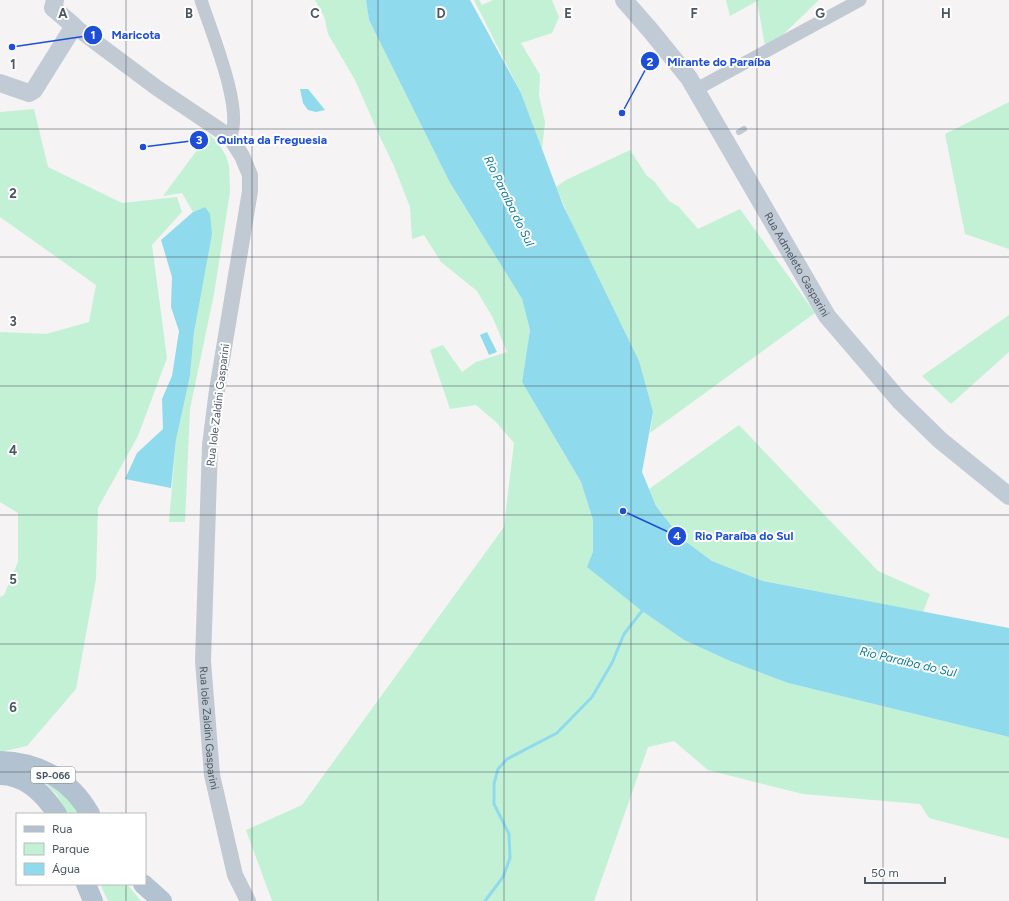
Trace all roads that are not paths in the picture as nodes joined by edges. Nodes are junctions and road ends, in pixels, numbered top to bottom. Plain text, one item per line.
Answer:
1 (55, 0) edge
2 (201, 0) edge
3 (624, 0) edge
4 (860, 0) edge
5 (74, 26) junction
6 (0, 83) edge
7 (695, 90) junction
8 (230, 137) junction
9 (1009, 496) edge
10 (0, 761) edge
11 (0, 775) edge
12 (56, 813) edge
13 (89, 813) edge
14 (86, 885) edge
15 (135, 885) edge
16 (143, 885) edge
17 (93, 901) edge
18 (147, 901) edge
19 (162, 901) edge
20 (248, 901) edge

1 - 5 main road, Rua Iole Zaldini Gasparini
2 - 8 street
3 - 7 main road, Rua Admeleto Gasparini
4 - 7 street
5 - 6 main road
5 - 8 street, Rua Iole Zaldini Gasparini
7 - 9 main road, Rua Admeleto Gasparini
8 - 20 street, Rua Iole Zaldini Gasparini
10 - 13 main road, SP-066
11 - 12 main road, SP-066
14 - 17 main road
15 - 18 main road
16 - 19 main road

